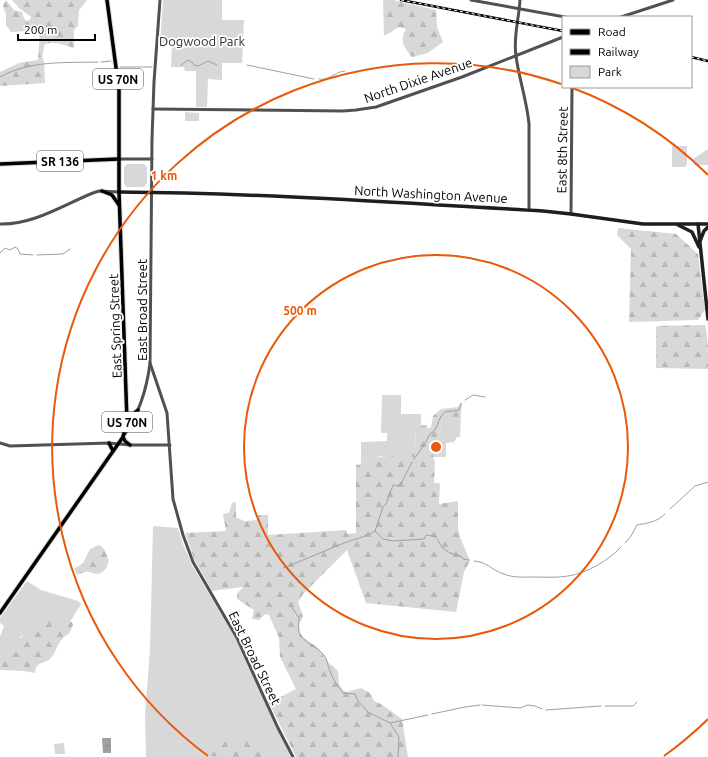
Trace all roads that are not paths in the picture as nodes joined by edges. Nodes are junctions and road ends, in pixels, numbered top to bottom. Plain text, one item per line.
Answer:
1 (107, 0) edge
2 (160, 0) edge
3 (471, 0) edge
4 (520, 0) edge
5 (673, 0) edge
6 (519, 8) junction
7 (624, 16) edge
8 (562, 17) edge
9 (562, 37) edge
10 (515, 55) junction
11 (572, 88) edge
12 (153, 109) junction
13 (119, 159) junction
14 (152, 159) junction
15 (0, 164) edge
16 (102, 191) junction
17 (119, 192) junction
18 (152, 192) junction
19 (120, 206) junction
20 (529, 210) junction
21 (571, 214) junction
22 (0, 224) edge
23 (698, 224) junction
24 (708, 224) edge
25 (677, 225) junction
26 (708, 227) edge
27 (700, 242) junction
28 (701, 250) junction
29 (708, 319) edge
30 (150, 363) junction
31 (138, 410) junction
32 (128, 415) junction
33 (124, 436) junction
34 (0, 443) edge
35 (109, 443) junction
36 (118, 444) junction
37 (130, 445) junction
38 (170, 445) junction
39 (113, 451) junction
40 (0, 613) edge
41 (293, 757) edge

1 - 13 main road, East Spring Street / US 70N
2 - 12 street, East Broad Street
3 - 6 street
4 - 6 street
5 - 7 street
6 - 8 street
6 - 10 street
9 - 10 street, North Dixie Avenue
10 - 12 street, North Dixie Avenue
10 - 20 street
11 - 21 street, East 8th Street
12 - 14 street, East Broad Street
13 - 14 street
13 - 15 main road, SR 136
13 - 17 main road, East Spring Street / US 70N
14 - 18 street, East Broad Street
16 - 17 street
16 - 19 main road
16 - 22 street
17 - 18 main road, North Washington Avenue
17 - 19 main road, East Spring Street / US 70N
18 - 20 main road, North Washington Avenue
18 - 30 street, East Broad Street
19 - 32 main road, East Spring Street / US 70N
20 - 21 main road, North Washington Avenue
21 - 25 main road, North Washington Avenue
23 - 24 main road, North Washington Avenue
23 - 25 main road, North Washington Avenue
23 - 27 main road
25 - 28 main road
26 - 27 main road
27 - 28 main road
28 - 29 main road
30 - 31 street
30 - 38 street, East Broad Street
31 - 32 main road
31 - 33 street
32 - 33 main road, East Spring Street / US 70N
33 - 36 main road, East Spring Street / US 70N
33 - 37 main road
34 - 35 street
35 - 36 street
35 - 39 main road
36 - 37 street
36 - 39 main road, East Spring Street / US 70N
37 - 38 street
38 - 41 street, East Broad Street
39 - 40 main road, East Spring Street / US 70N

